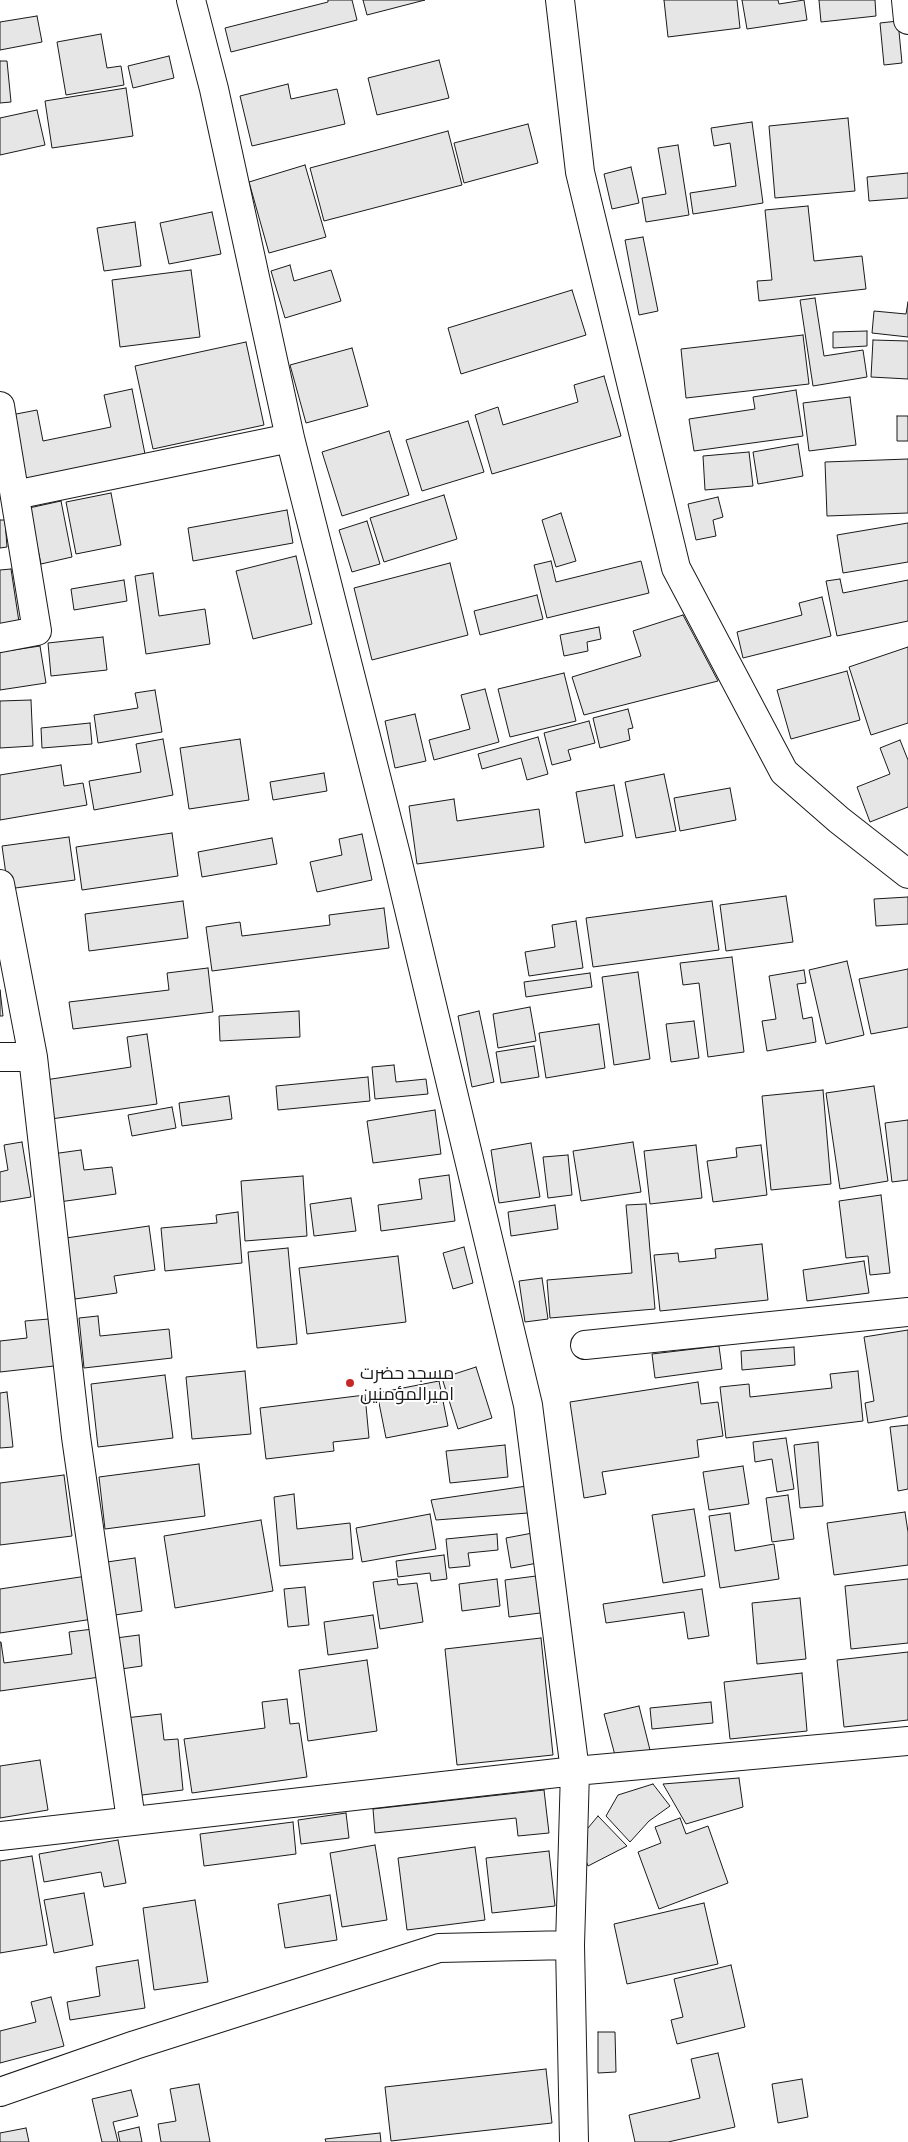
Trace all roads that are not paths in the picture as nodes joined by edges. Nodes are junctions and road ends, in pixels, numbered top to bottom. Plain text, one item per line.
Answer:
1 (191, 0) edge
2 (560, 0) edge
3 (906, 0) edge
4 (908, 20) edge
5 (0, 406) edge
6 (290, 438) junction
7 (15, 495) junction
8 (0, 638) edge
9 (908, 874) edge
10 (0, 884) edge
11 (0, 1057) edge
12 (34, 1057) junction
13 (908, 1312) edge
14 (585, 1344) dead end
15 (908, 1741) edge
16 (575, 1771) junction
17 (131, 1820) junction
18 (0, 1836) edge
19 (570, 1945) junction
20 (0, 2092) edge
21 (574, 2142) edge

1 - 6 street
2 - 9 street
3 - 4 street
5 - 7 street
6 - 7 street
6 - 16 street
7 - 8 street
10 - 12 street
11 - 12 street
12 - 17 street
13 - 14 street
15 - 16 street
16 - 17 street
16 - 19 street
17 - 18 street
19 - 20 street
19 - 21 street

